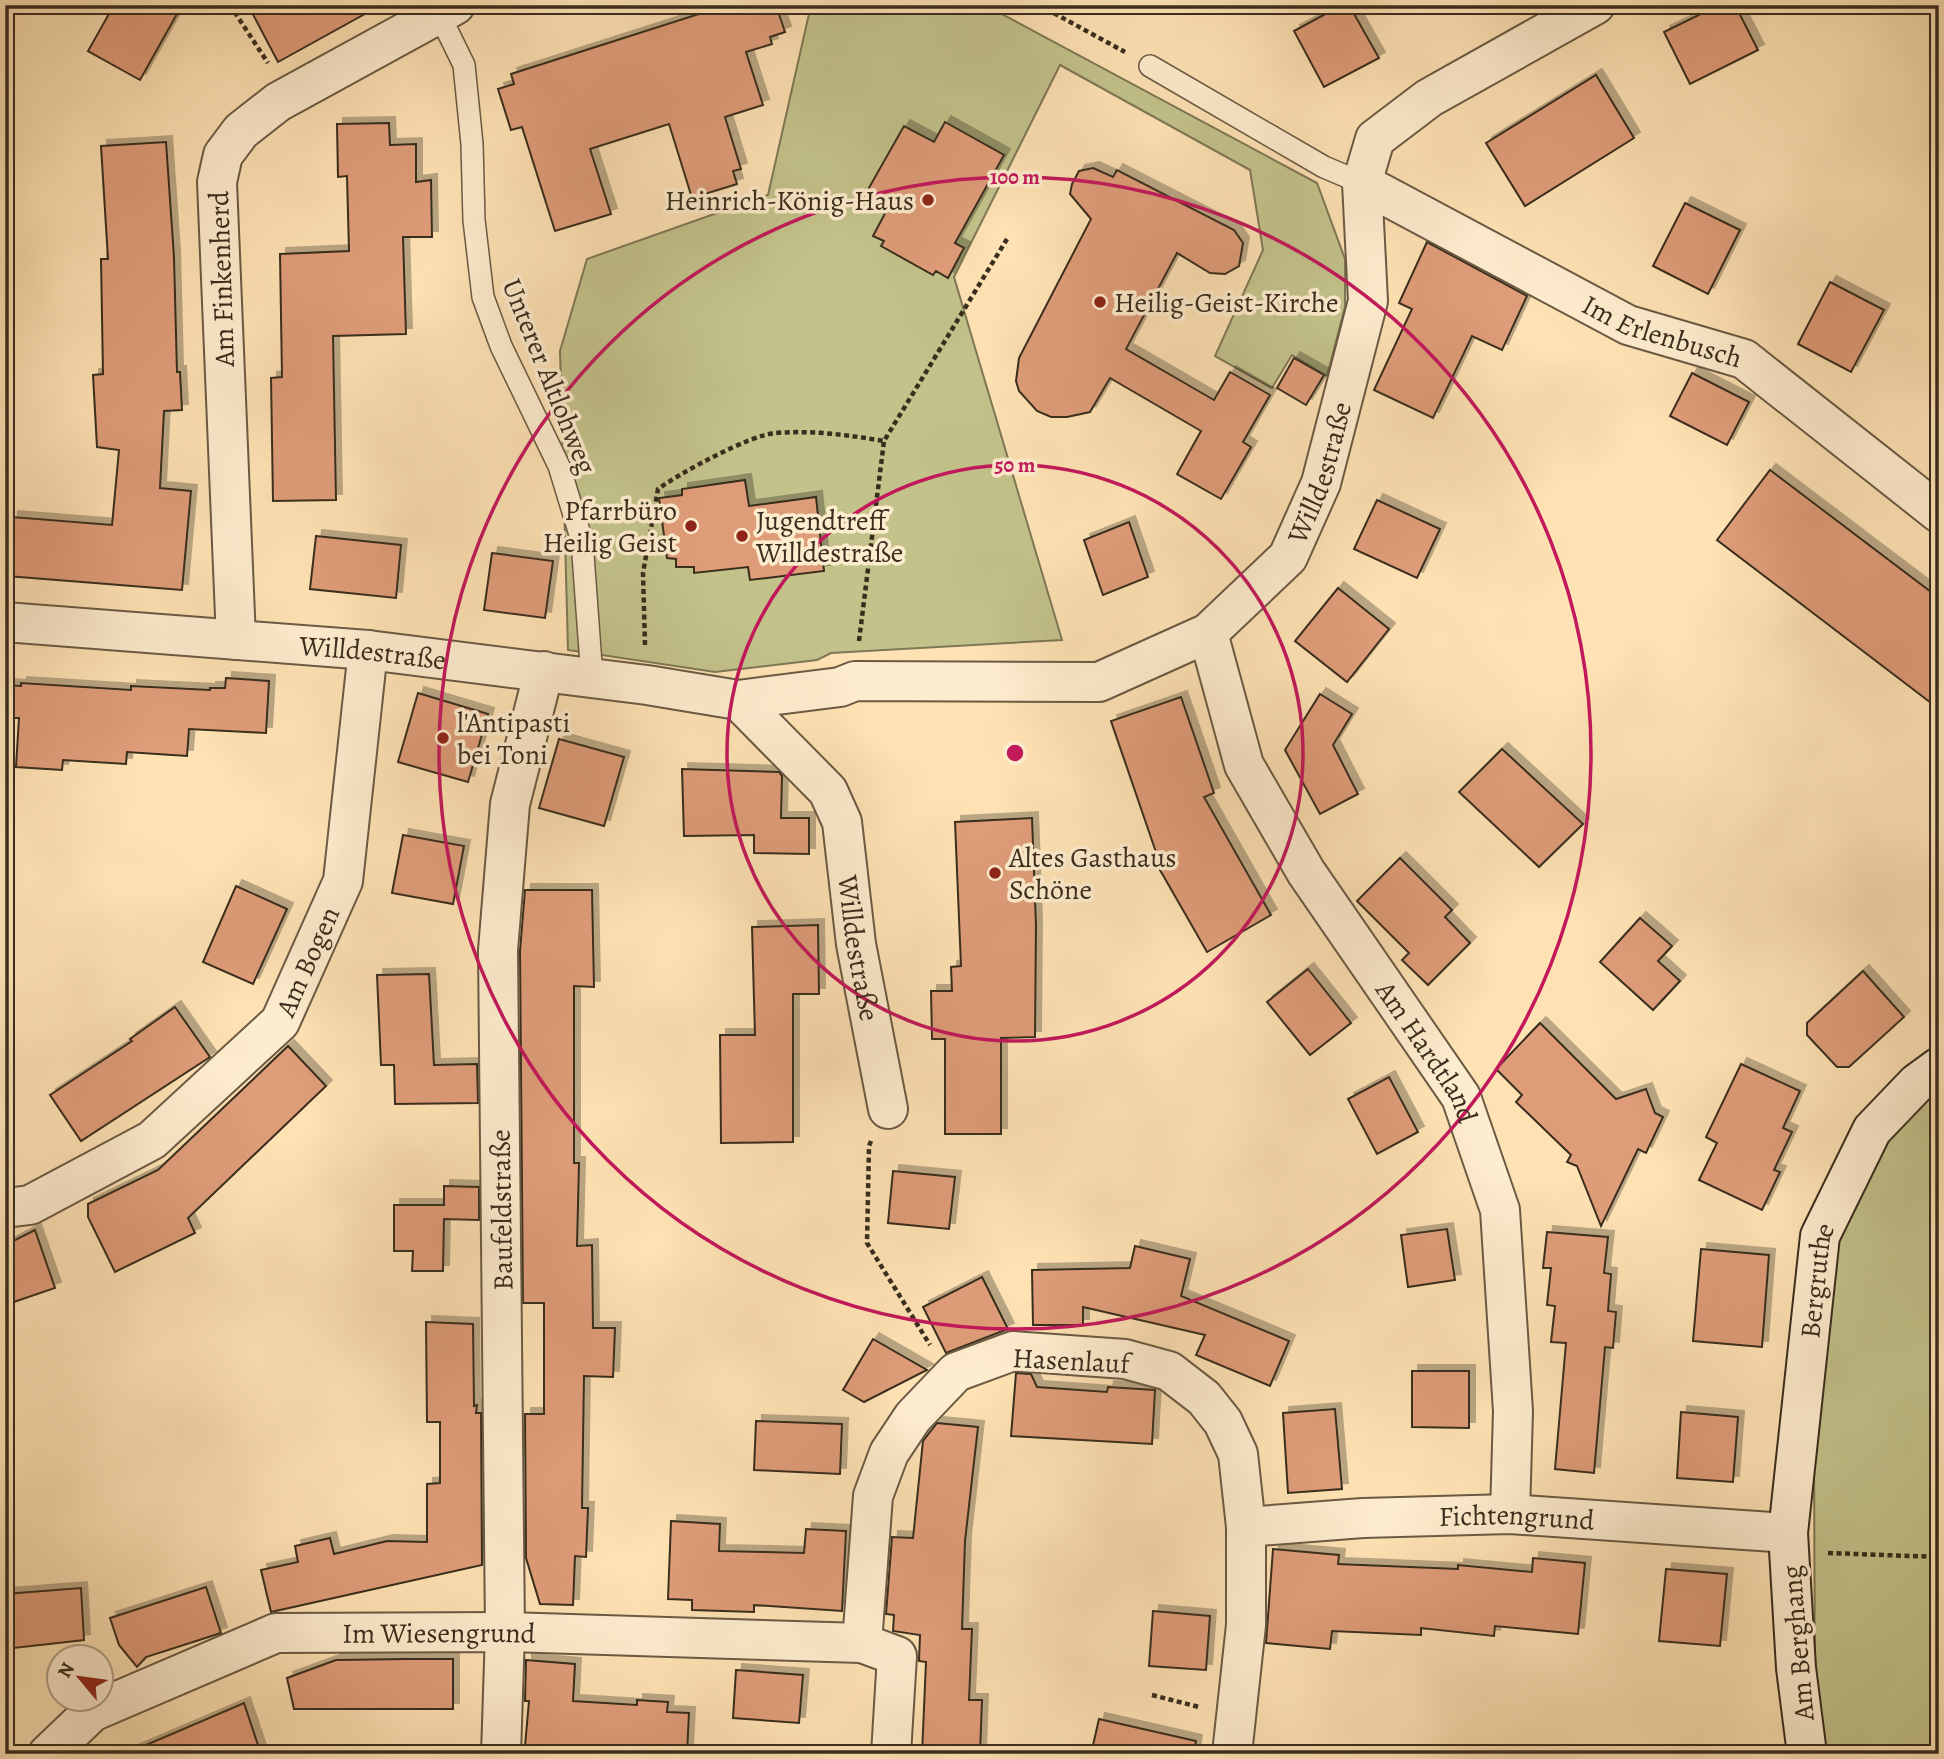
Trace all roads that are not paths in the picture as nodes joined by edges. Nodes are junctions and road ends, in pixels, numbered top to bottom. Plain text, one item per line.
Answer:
1 (1595, 5) edge
2 (447, 10) edge
3 (1150, 66) road end
4 (1362, 183) junction
5 (1939, 513) edge
6 (5, 622) edge
7 (1208, 633) junction
8 (236, 640) junction
9 (369, 650) junction
10 (544, 671) junction
11 (592, 678) junction
12 (738, 700) junction
13 (1939, 1067) edge
14 (888, 1109) road end
15 (5, 1208) edge
16 (1510, 1514) junction
17 (1246, 1527) junction
18 (1789, 1542) junction
19 (505, 1632) junction
20 (862, 1643) junction
21 (1234, 1738) edge
22 (48, 1754) edge
23 (501, 1754) edge
24 (891, 1754) edge
25 (1807, 1754) edge

1 - 4 street, Willdestraße
2 - 8 street, Am Finkenherd
2 - 11 lane, Unterer Altlohweg
3 - 4 lane
4 - 5 street, Im Erlenbusch
4 - 7 street, Willdestraße
6 - 8 street, Willdestraße
7 - 12 street, Willdestraße
7 - 16 street, Am Hardtland
8 - 9 street, Willdestraße
9 - 10 street, Willdestraße
9 - 15 street, Am Bogen
10 - 11 street, Willdestraße
10 - 19 street, Baufeldstraße
11 - 12 street, Willdestraße
12 - 14 street, Willdestraße
13 - 18 street, Bergruthe
16 - 17 street, Fichtengrund
16 - 18 street, Fichtengrund
17 - 20 street, Hasenlauf
17 - 21 street, Hasenlauf
18 - 25 street, Am Berghang
19 - 20 street, Im Wiesengrund
19 - 22 street, Im Wiesengrund
19 - 23 street, Baufeldstraße
20 - 24 street

